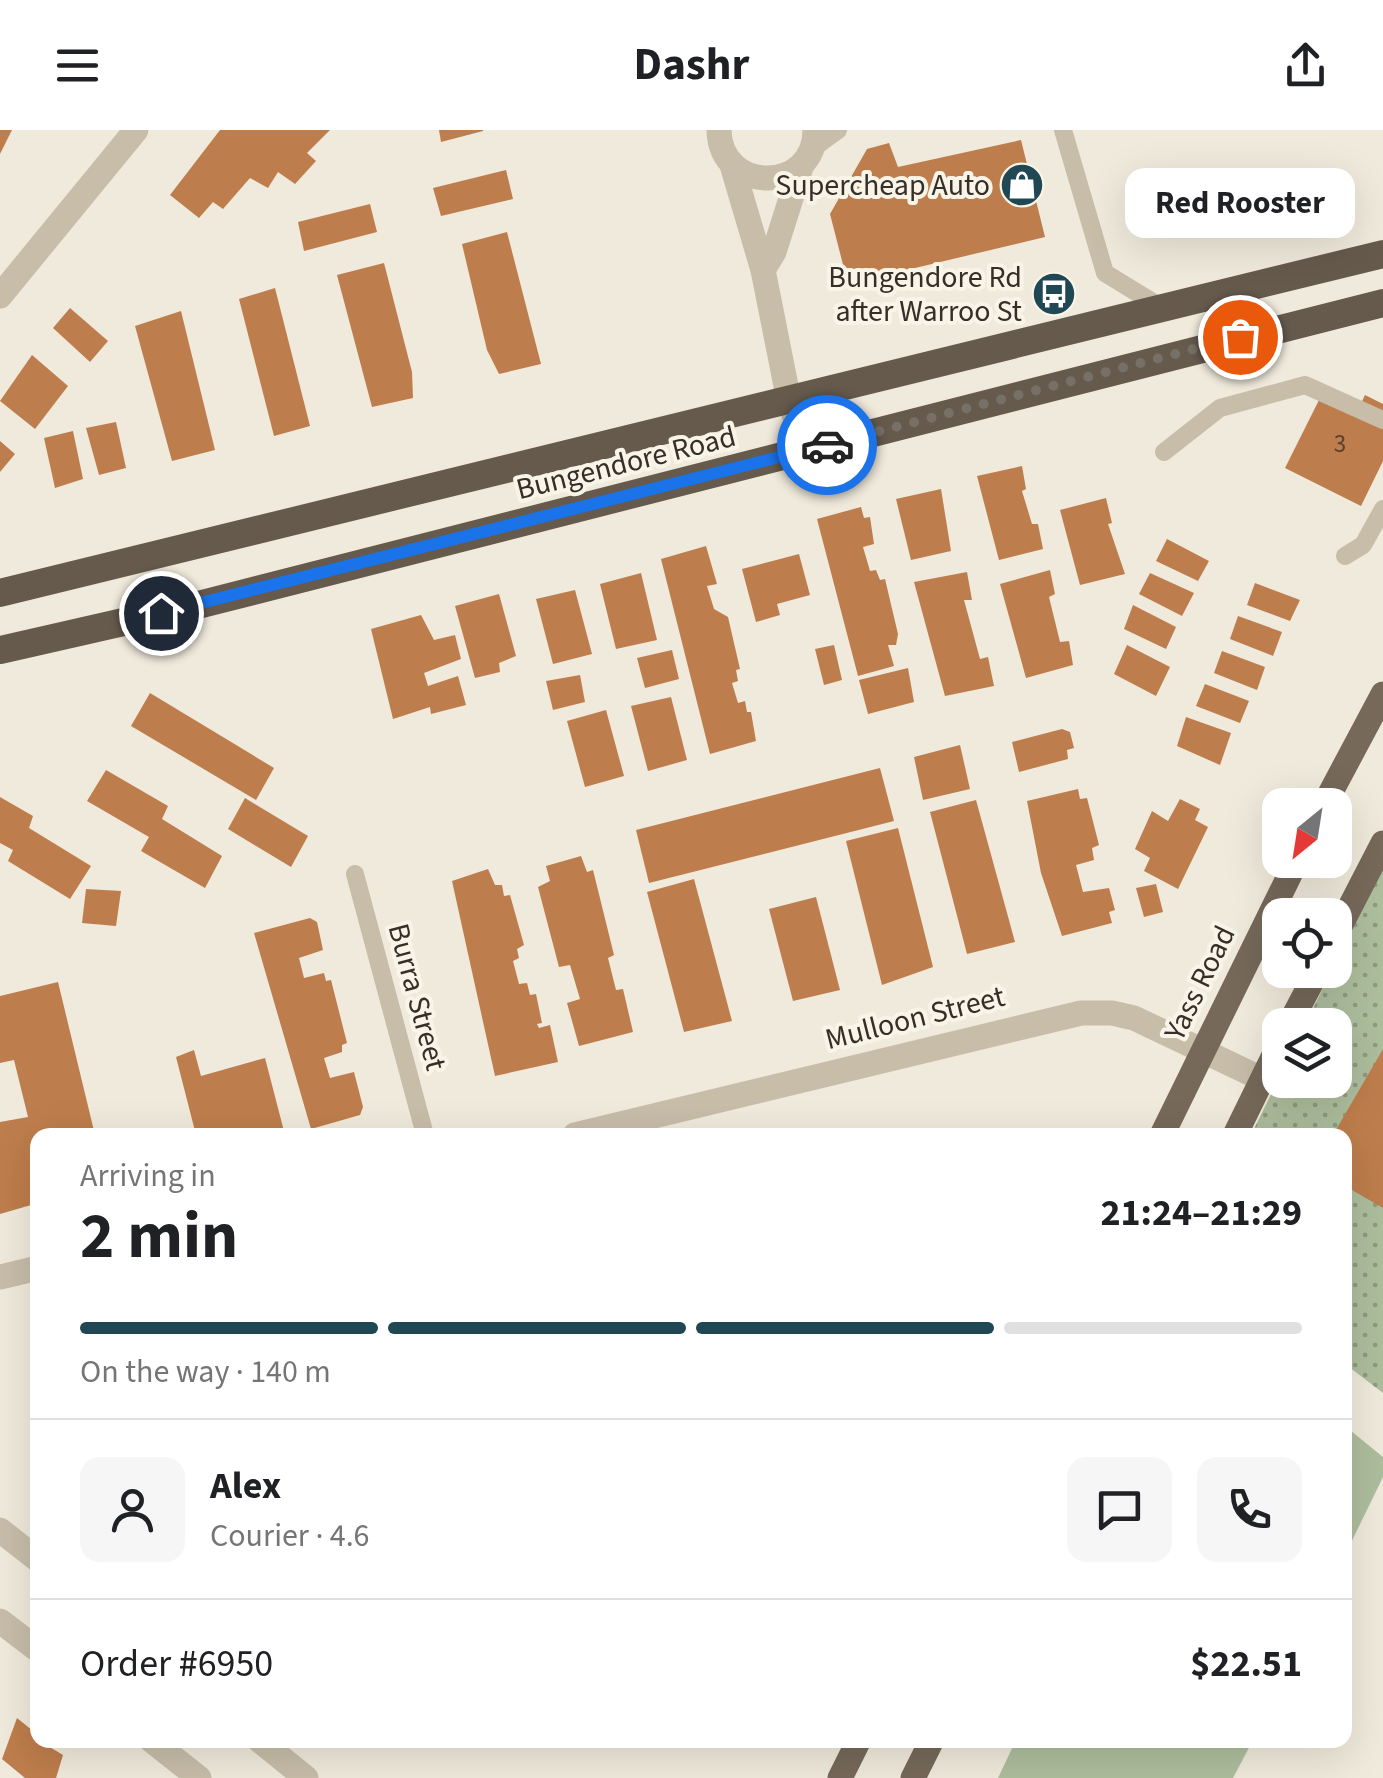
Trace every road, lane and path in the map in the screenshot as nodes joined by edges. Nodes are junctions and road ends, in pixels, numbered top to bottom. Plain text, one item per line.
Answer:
1 (136, 130) edge
2 (838, 130) edge
3 (1062, 130) edge
4 (718, 133) edge
5 (809, 148) edge
6 (732, 165) junction
7 (1383, 254) edge
8 (764, 270) junction
9 (0, 296) edge
10 (1383, 303) edge
11 (1159, 306) junction
12 (789, 400) junction
13 (1383, 420) edge
14 (807, 450) junction
15 (1164, 452) dead end
16 (1383, 509) edge
17 (1346, 556) dead end
18 (0, 593) edge
19 (0, 650) edge
20 (1383, 694) edge
21 (1333, 788) edge
22 (1383, 843) edge
23 (355, 874) dead end
24 (1288, 878) edge
25 (1352, 903) edge
26 (1203, 1050) junction
27 (1262, 1079) joint
28 (423, 1128) edge
29 (604, 1128) edge
30 (1165, 1128) edge
31 (1238, 1128) edge
32 (30, 1270) edge
33 (0, 1277) edge
34 (0, 1530) edge
35 (30, 1554) edge
36 (0, 1620) edge
37 (30, 1644) edge
38 (160, 1748) edge
39 (269, 1748) edge
40 (855, 1748) edge
41 (928, 1748) edge
42 (199, 1778) edge
43 (306, 1778) edge
44 (840, 1778) edge
45 (913, 1778) edge

1 - 9 street
2 - 5 lane
3 - 11 lane
4 - 6 street
5 - 6 street
5 - 8 street
6 - 8 street
7 - 11 highway, Bungendore Road
8 - 12 street
10 - 14 highway, Bungendore Road
11 - 12 highway, Bungendore Road
12 - 14 street
12 - 18 highway, Bungendore Road
13 - 15 lane
14 - 19 highway, Bungendore Road
16 - 17 lane
20 - 21 main road
22 - 25 main road
23 - 28 lane, Burra Street
24 - 26 main road, Yass Road
26 - 27 street, Mulloon Street
26 - 29 street, Mulloon Street
26 - 30 main road, Yass Road
27 - 31 main road
32 - 33 street
34 - 35 street
36 - 37 street
38 - 42 street
39 - 43 street
40 - 44 main road
41 - 45 main road

